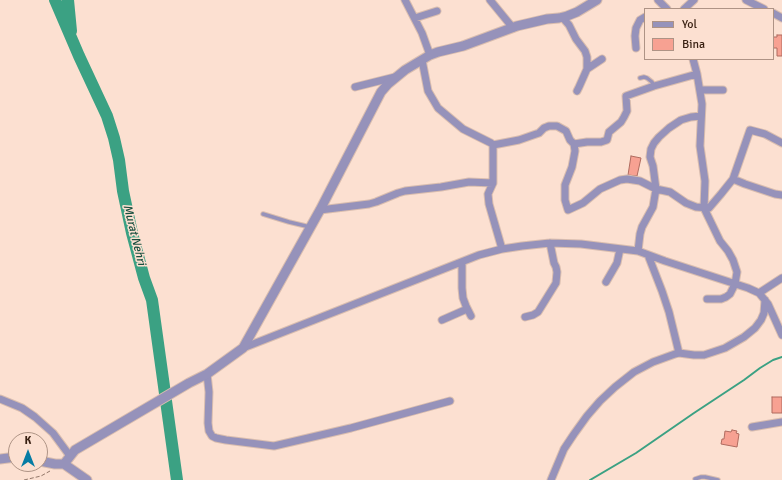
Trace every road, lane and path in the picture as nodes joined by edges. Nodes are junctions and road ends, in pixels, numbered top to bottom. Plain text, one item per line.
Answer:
1 (406, 0) edge
2 (490, 0) edge
3 (597, 0) edge
4 (658, 0) edge
5 (694, 0) edge
6 (746, 0) edge
7 (662, 8) edge
8 (685, 8) edge
9 (762, 8) edge
10 (438, 11) dead end
11 (562, 17) junction
12 (644, 17) edge
13 (415, 18) junction
14 (513, 28) junction
15 (636, 48) dead end
16 (426, 57) junction
17 (602, 59) dead end
18 (693, 60) edge
19 (587, 69) junction
20 (697, 74) junction
21 (395, 77) junction
22 (640, 78) dead end
23 (654, 86) junction
24 (355, 87) dead end
25 (700, 90) junction
26 (723, 90) dead end
27 (576, 91) dead end
28 (701, 116) junction
29 (782, 142) edge
30 (574, 144) junction
31 (493, 145) junction
32 (733, 179) junction
33 (493, 183) junction
34 (656, 189) junction
35 (782, 195) edge
36 (704, 208) junction
37 (320, 210) junction
38 (263, 214) dead end
39 (310, 227) junction
40 (550, 244) junction
41 (502, 249) junction
42 (620, 249) junction
43 (638, 251) junction
44 (648, 255) junction
45 (462, 262) junction
46 (782, 278) edge
47 (606, 282) dead end
48 (735, 284) junction
49 (759, 294) junction
50 (707, 299) dead end
51 (765, 300) junction
52 (525, 317) dead end
53 (442, 320) dead end
54 (782, 335) edge
55 (243, 348) junction
56 (680, 353) junction
57 (206, 374) junction
58 (0, 399) edge
59 (450, 401) dead end
60 (782, 422) edge
61 (752, 427) dead end
62 (70, 456) junction
63 (48, 462) edge
64 (59, 464) junction
65 (695, 479) dead end
66 (24, 480) edge
67 (87, 480) edge
68 (551, 480) edge
69 (718, 480) edge

1 - 13 street
2 - 14 street
3 - 11 street
4 - 7 street
5 - 8 street
6 - 9 street
10 - 13 street
11 - 14 street
11 - 19 street
12 - 15 street
13 - 16 street
14 - 16 street
16 - 21 street
16 - 31 street
17 - 19 street
18 - 20 street
19 - 27 street
20 - 23 street
20 - 25 street
21 - 24 street
21 - 37 street
22 - 23 lane
23 - 30 street
25 - 26 street
25 - 28 street
28 - 34 street
28 - 36 street
29 - 32 street
30 - 31 street
30 - 34 street
31 - 33 street
32 - 35 street
32 - 36 street
33 - 37 street
33 - 41 street
34 - 36 street
34 - 43 street
36 - 48 street
37 - 39 street
38 - 39 lane
39 - 55 street
40 - 41 street
40 - 42 street
40 - 52 street
41 - 45 street
42 - 43 street
42 - 47 street
43 - 44 street
44 - 48 street
44 - 56 street
45 - 53 street
45 - 55 street
46 - 49 street
48 - 49 street
48 - 50 street
49 - 51 street
51 - 54 street
51 - 56 street
55 - 57 street
56 - 68 street
57 - 59 street
57 - 62 street
58 - 62 street
60 - 61 street
62 - 64 street
63 - 64 street
64 - 66 path
64 - 67 street
65 - 69 lane

